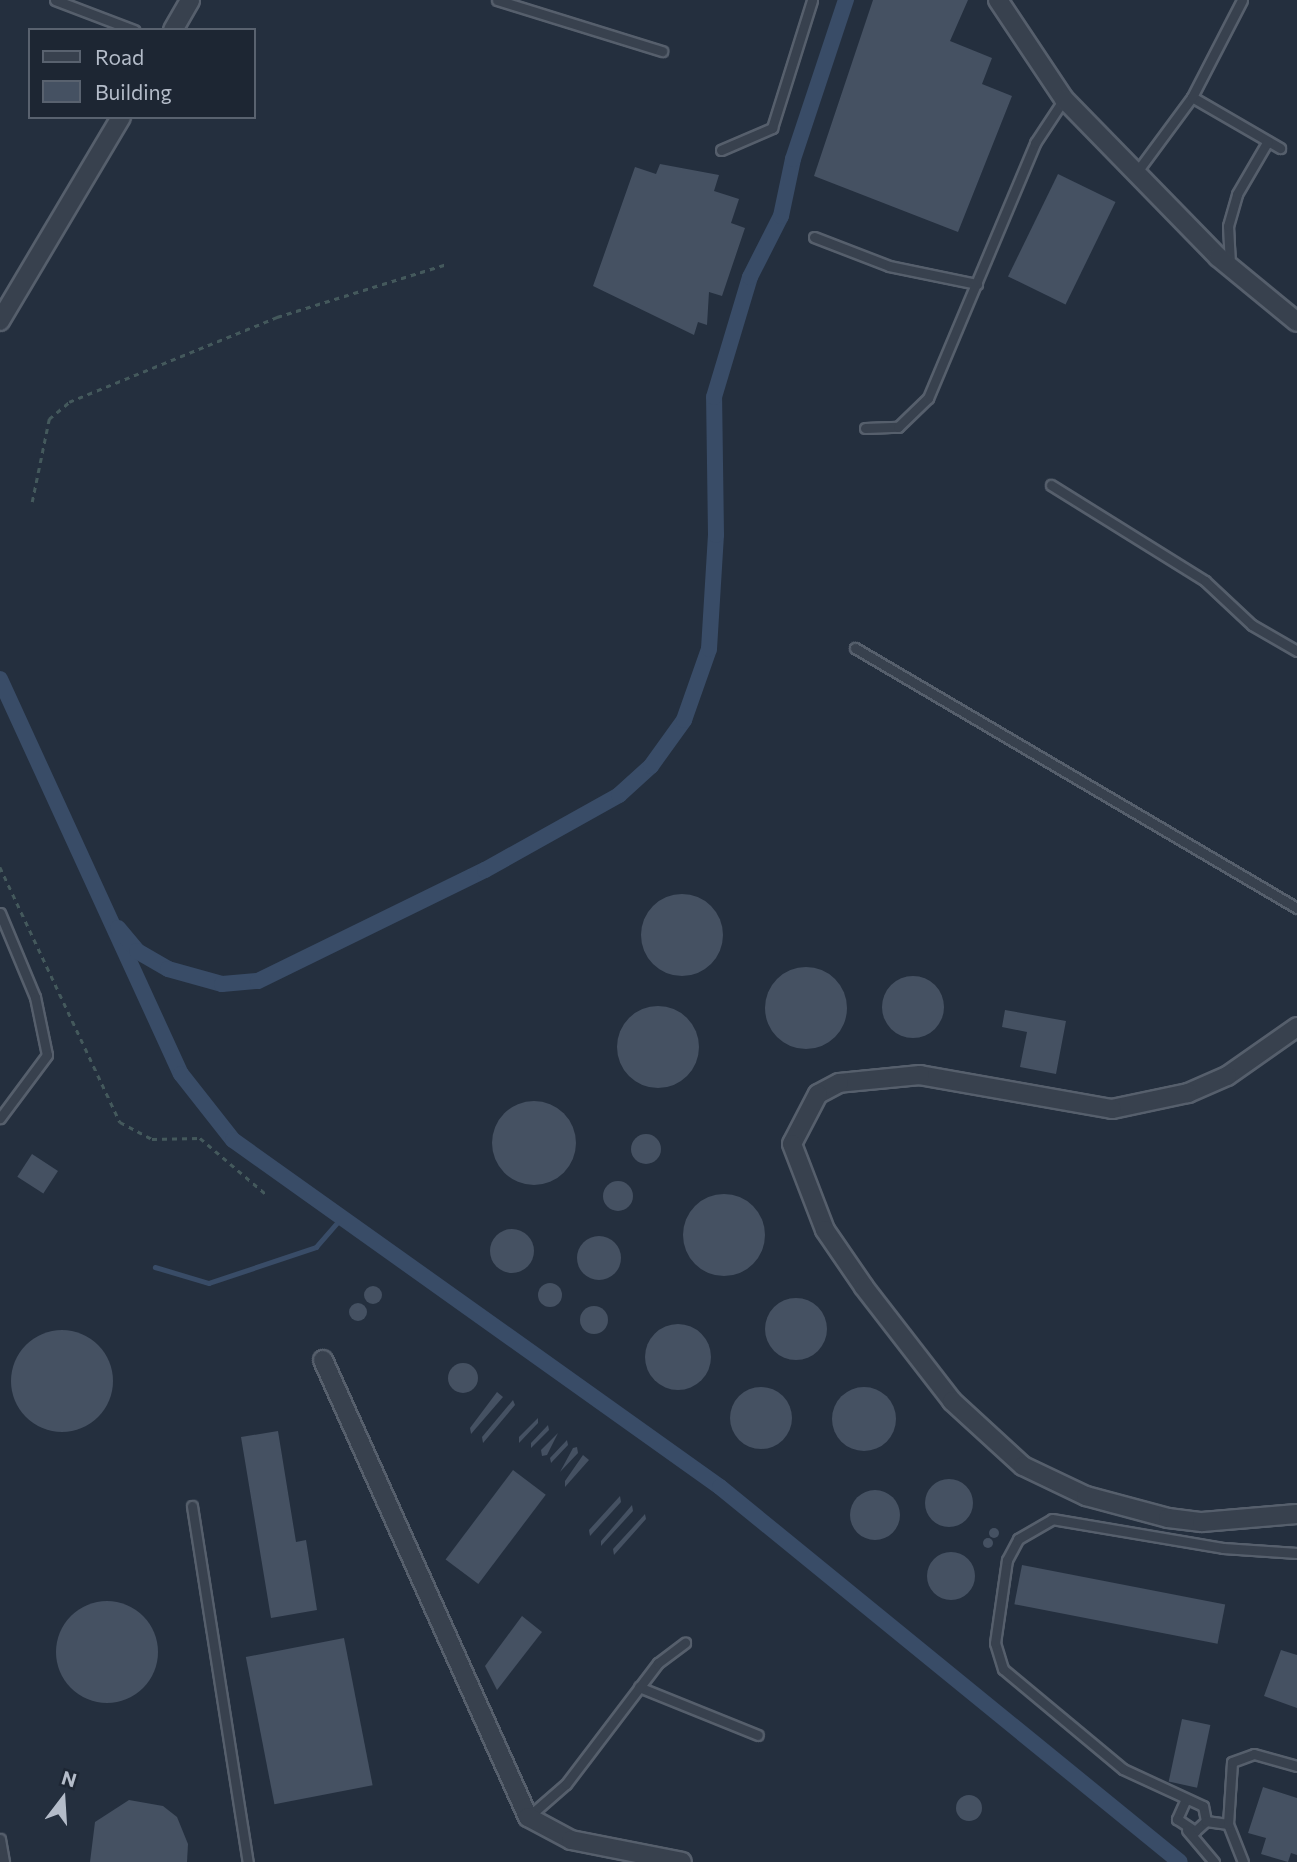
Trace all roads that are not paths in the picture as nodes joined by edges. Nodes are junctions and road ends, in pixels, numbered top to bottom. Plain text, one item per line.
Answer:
1 (55, 0) edge
2 (190, 0) edge
3 (497, 0) edge
4 (812, 0) edge
5 (998, 0) edge
6 (1242, 0) edge
7 (129, 28) edge
8 (174, 28) edge
9 (662, 51) dead end
10 (1192, 97) junction
11 (1064, 99) junction
12 (120, 119) edge
13 (1268, 141) junction
14 (1280, 148) dead end
15 (721, 150) dead end
16 (1135, 174) junction
17 (814, 237) dead end
18 (1230, 266) junction
19 (977, 284) junction
20 (0, 321) edge
21 (1297, 322) edge
22 (865, 428) dead end
23 (1051, 485) dead end
24 (855, 648) dead end
25 (1297, 651) edge
26 (1297, 908) edge
27 (0, 913) edge
28 (1297, 1027) edge
29 (0, 1118) edge
30 (323, 1360) dead end
31 (192, 1506) dead end
32 (1297, 1514) edge
33 (1297, 1553) edge
34 (685, 1643) dead end
35 (639, 1687) junction
36 (758, 1735) dead end
37 (1297, 1766) edge
38 (1185, 1801) junction
39 (528, 1817) junction
40 (1206, 1821) junction
41 (1228, 1824) junction
42 (1187, 1830) junction
43 (0, 1839) edge
44 (630, 1857) edge
45 (4, 1862) edge
46 (248, 1862) edge
47 (682, 1862) edge
48 (1214, 1862) edge
49 (1243, 1862) edge

1 - 7 lane
2 - 8 street
3 - 9 lane
4 - 15 lane
5 - 11 street
6 - 10 lane
10 - 13 lane
10 - 16 lane
11 - 16 street
11 - 19 lane
12 - 20 street
13 - 14 lane
13 - 18 lane
16 - 18 street
17 - 19 lane
18 - 21 street
19 - 22 lane
23 - 25 lane
24 - 26 lane
27 - 29 lane
28 - 32 street
30 - 39 street
31 - 46 lane
33 - 38 lane
34 - 35 lane
35 - 36 lane
35 - 39 lane
37 - 41 lane
38 - 40 lane
38 - 42 lane
39 - 44 street
40 - 41 lane
40 - 42 lane
41 - 49 lane
42 - 48 lane
43 - 45 lane
44 - 47 street

